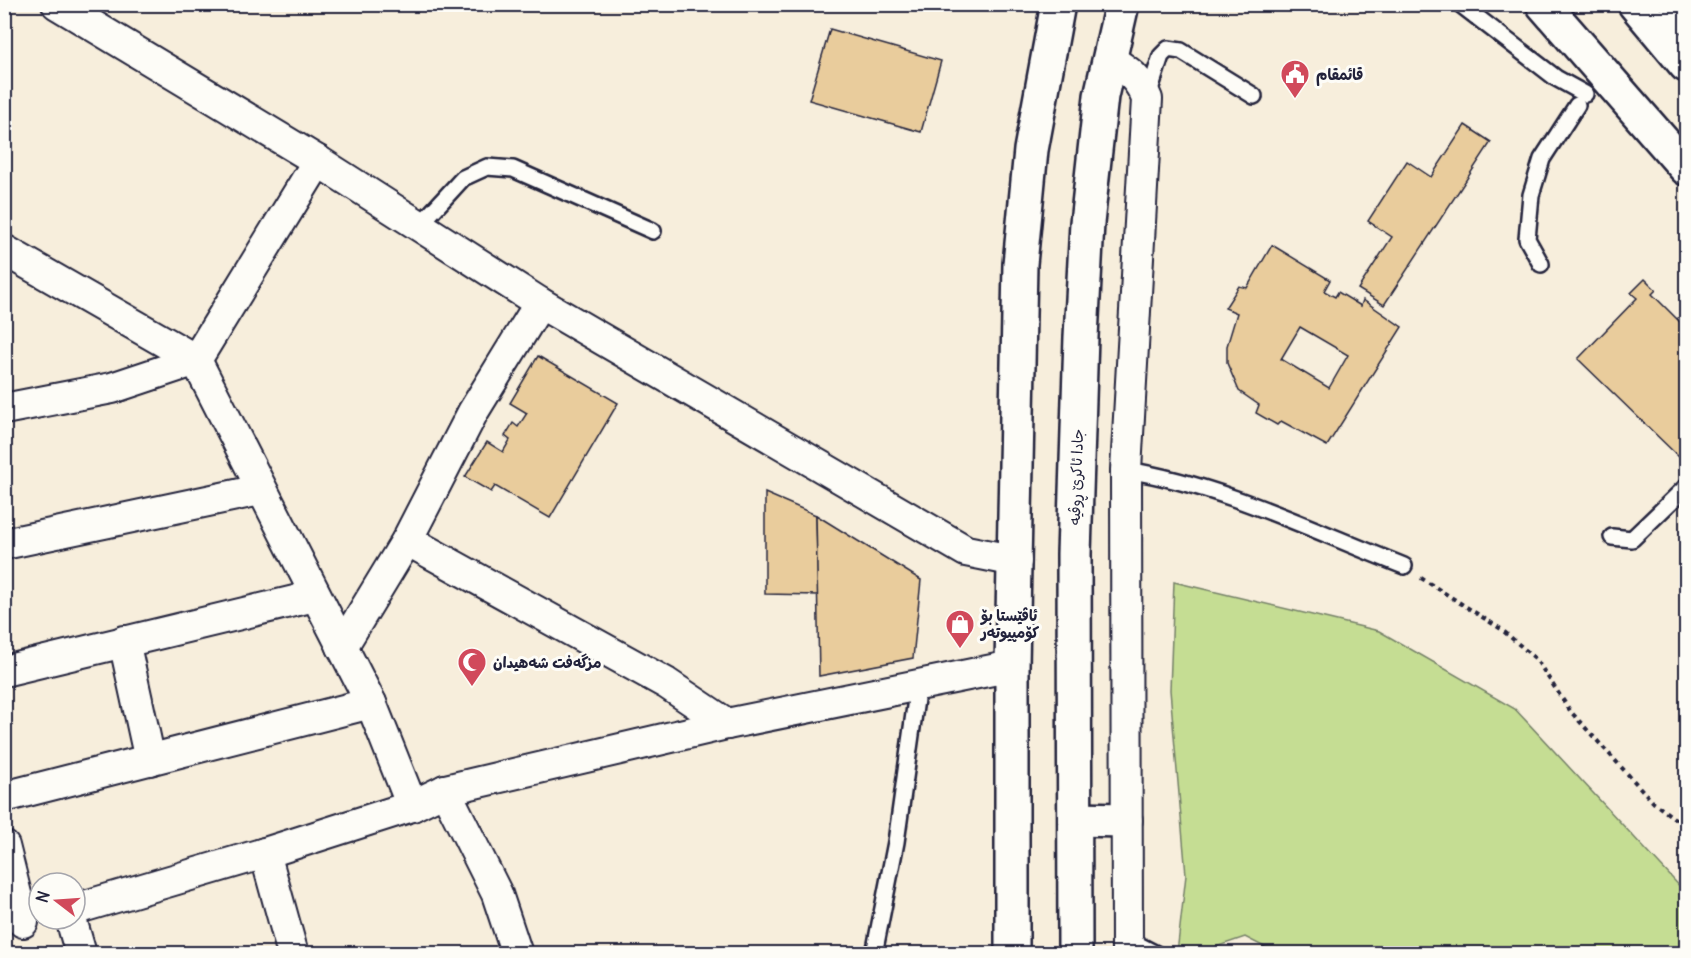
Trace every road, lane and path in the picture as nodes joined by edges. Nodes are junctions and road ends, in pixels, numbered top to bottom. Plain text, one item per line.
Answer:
1 (57, 4) edge
2 (1058, 4) edge
3 (1122, 4) edge
4 (1460, 4) edge
5 (1543, 4) edge
6 (1635, 4) edge
7 (1686, 6) edge
8 (1659, 32) junction
9 (1109, 59) junction
10 (1686, 65) edge
11 (1254, 96) dead end
12 (1148, 99) junction
13 (318, 160) junction
14 (1686, 168) edge
15 (419, 226) junction
16 (652, 231) dead end
17 (4, 250) edge
18 (1541, 264) dead end
19 (540, 303) junction
20 (196, 360) junction
21 (4, 409) edge
22 (1126, 470) junction
23 (1686, 487) edge
24 (260, 489) junction
25 (1612, 537) dead end
26 (407, 540) junction
27 (4, 544) edge
28 (1016, 561) junction
29 (1404, 566) joint
30 (315, 596) junction
31 (124, 641) junction
32 (342, 646) junction
33 (1012, 666) junction
34 (4, 671) edge
35 (918, 685) junction
36 (371, 704) junction
37 (727, 724) junction
38 (150, 760) junction
39 (445, 790) junction
40 (4, 797) edge
41 (412, 806) junction
42 (1075, 819) junction
43 (1125, 820) junction
44 (1686, 827) edge
45 (4, 846) edge
46 (265, 853) junction
47 (87, 905) edge
48 (22, 922) edge
49 (74, 931) edge
50 (1127, 946) edge
51 (81, 954) edge
52 (293, 954) edge
53 (517, 954) edge
54 (874, 954) edge
55 (1012, 954) edge
56 (1075, 954) edge
57 (1156, 954) edge

1 - 13 street
2 - 28 main road
3 - 9 main road, جادا ئاکرێ ڕوڤیە
4 - 18 lane
5 - 14 main road
6 - 8 main road
7 - 8 street
8 - 10 main road
9 - 12 street
9 - 42 main road, جادا ئاکرێ ڕوڤیە
11 - 12 lane
12 - 22 street
13 - 15 street
13 - 20 street
15 - 16 lane
15 - 19 street
17 - 20 street
19 - 26 street
19 - 28 street
20 - 21 street
20 - 24 street
22 - 29 lane
22 - 43 street
23 - 25 lane
24 - 27 street
24 - 30 street
26 - 32 street
26 - 37 street
28 - 33 main road
29 - 44 path
30 - 31 street
30 - 32 street
31 - 34 street
31 - 38 street
32 - 36 street
33 - 35 street
33 - 55 main road
35 - 37 street
35 - 54 lane
36 - 38 street
36 - 41 street
37 - 39 street
38 - 40 street
39 - 41 street
39 - 53 street
41 - 46 street
42 - 43 main road
42 - 56 main road, جادا ئاکرێ ڕوڤیە
43 - 50 street
45 - 48 street
46 - 47 street
46 - 52 street
49 - 51 street
50 - 57 lane

